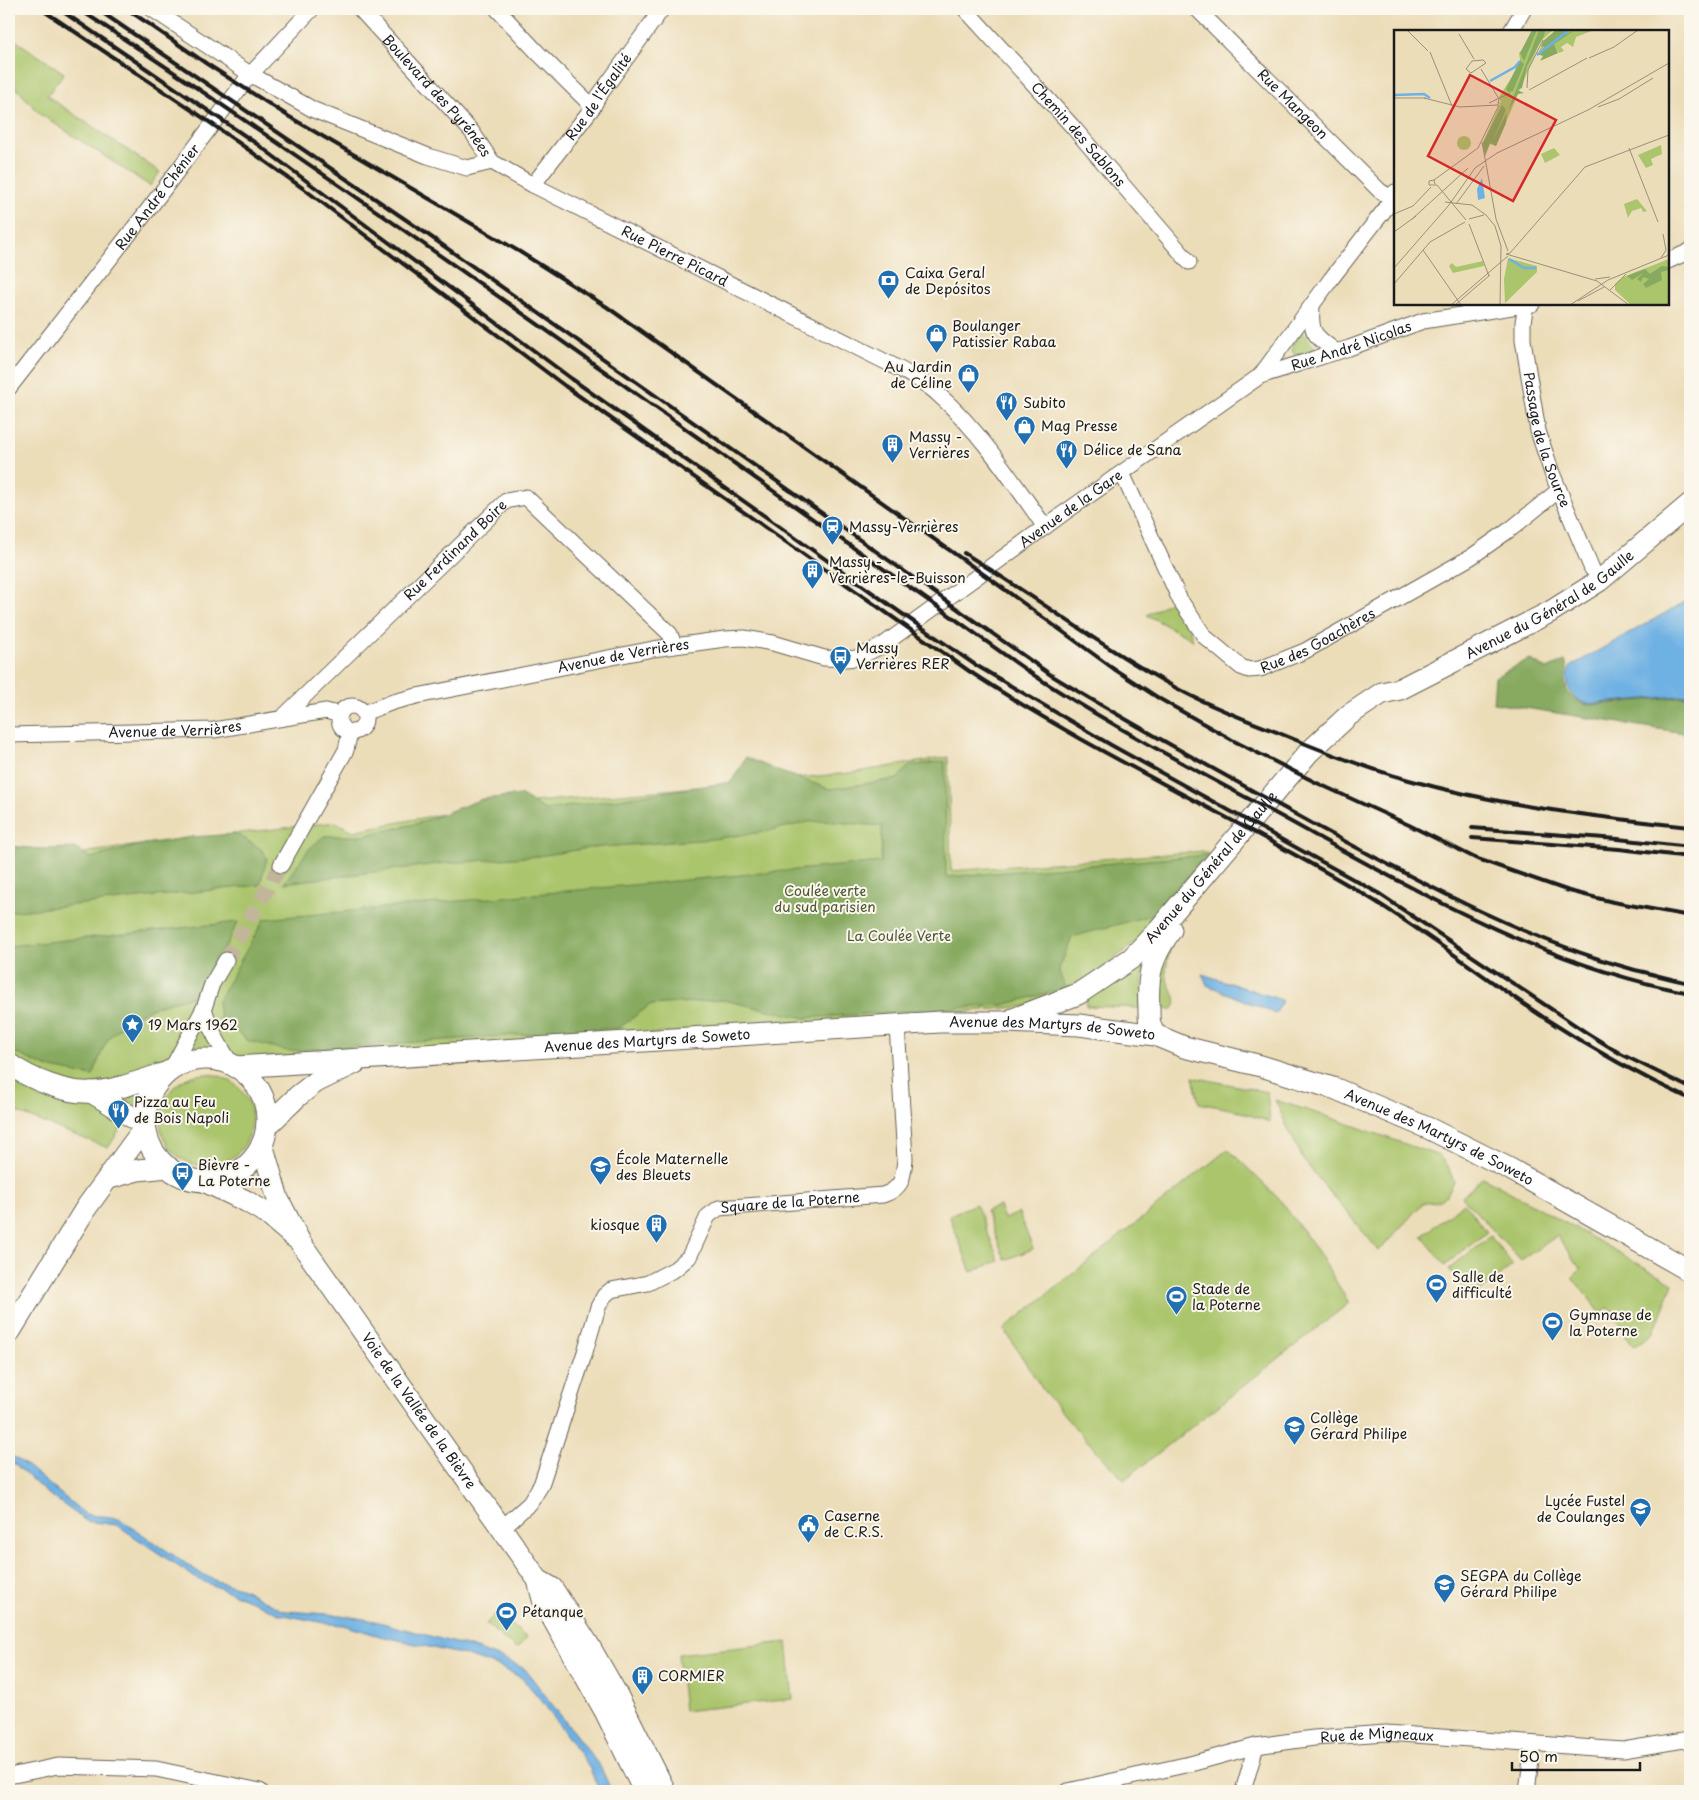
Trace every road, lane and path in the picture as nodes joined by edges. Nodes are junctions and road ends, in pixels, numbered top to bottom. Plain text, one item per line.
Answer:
1 (152, 9) edge
2 (360, 9) edge
3 (496, 9) edge
4 (662, 9) edge
5 (965, 9) edge
6 (1197, 9) edge
7 (1524, 9) edge
8 (311, 10) edge
9 (1512, 30) edge
10 (250, 74) junction
11 (592, 106) junction
12 (492, 162) junction
13 (533, 185) junction
14 (1393, 195) edge
15 (1690, 251) edge
16 (1669, 261) edge
17 (1189, 262) dead end
18 (1312, 305) junction
19 (1523, 305) edge
20 (1529, 305) edge
21 (1338, 352) junction
22 (1260, 376) junction
23 (9, 388) edge
24 (1122, 473) junction
25 (1559, 490) junction
26 (1690, 504) edge
27 (1045, 527) junction
28 (1592, 569) dead end
29 (674, 645) junction
30 (882, 645) joint
31 (1400, 689) junction
32 (364, 713) junction
33 (340, 715) junction
34 (283, 717) junction
35 (350, 732) junction
36 (9, 735) edge
37 (281, 866) tunnel mouth
38 (226, 960) tunnel mouth
39 (204, 1008) junction
40 (1006, 1022) junction
41 (897, 1025) junction
42 (1155, 1035) junction
43 (363, 1059) junction
44 (9, 1064) edge
45 (234, 1066) junction
46 (169, 1071) junction
47 (91, 1092) junction
48 (145, 1126) junction
49 (265, 1135) junction
50 (168, 1167) junction
51 (110, 1178) junction
52 (204, 1181) junction
53 (300, 1242) junction
54 (1690, 1271) edge
55 (9, 1333) edge
56 (502, 1528) junction
57 (538, 1580) junction
58 (552, 1617) junction
59 (1690, 1739) edge
60 (1533, 1744) junction
61 (1256, 1746) junction
62 (9, 1776) edge
63 (260, 1791) edge
64 (644, 1791) edge
65 (654, 1791) edge
66 (665, 1791) edge
67 (1068, 1791) edge
68 (1243, 1791) edge
69 (1527, 1791) edge

1 - 10 street
2 - 12 street, Boulevard des Pyrénées
3 - 11 street
4 - 11 street, Rue de l'Égalité
5 - 17 street, Chemin des Sablons
6 - 14 street, Rue Mangeon
7 - 9 street
8 - 10 street, Rue André Chénier
10 - 12 street
10 - 23 street, Rue André Chénier
11 - 13 street, Rue de l'Égalité
12 - 13 street, Rue Pierre Picard
13 - 27 street, Rue Pierre Picard
14 - 18 street
15 - 16 street
18 - 21 street
18 - 22 street
19 - 21 street, Rue André Nicolas
20 - 25 street, Passage de la Source
21 - 22 street, Rue André Nicolas
22 - 24 street, Avenue de la Gare
24 - 25 street, Rue des Goachères
24 - 27 street, Avenue de la Gare
25 - 28 street, Passage de la Source
26 - 31 main road, Avenue du Général de Gaulle
27 - 30 street, Avenue de la Gare
29 - 30 street, Avenue de Verrières
29 - 32 street, Avenue de Verrières
29 - 34 street, Rue Ferdinand Boire
31 - 40 main road, Avenue du Général de Gaulle
31 - 42 main road, Avenue du Général de Gaulle
32 - 33 street
32 - 35 street
33 - 34 street, Avenue de Verrières
33 - 35 street
34 - 36 street, Avenue de Verrières
35 - 37 street
38 - 39 street
39 - 45 street
39 - 46 street
40 - 41 main road, Avenue des Martyrs de Soweto
40 - 42 main road, Avenue des Martyrs de Soweto
41 - 43 main road, Avenue des Martyrs de Soweto
41 - 56 street, Square de la Poterne
42 - 54 main road, Avenue des Martyrs de Soweto
43 - 45 main road, Avenue des Martyrs de Soweto
43 - 49 main road, Avenue des Martyrs de Soweto
44 - 47 main road
45 - 46 main road
45 - 49 main road
46 - 47 main road
46 - 48 main road
47 - 48 main road
48 - 50 main road
48 - 51 main road
49 - 52 main road
49 - 53 main road, Voie de la Vallée de la Bièvre
50 - 51 main road
50 - 52 main road
51 - 55 main road
52 - 53 main road, Voie de la Vallée de la Bièvre
53 - 56 main road, Voie de la Vallée de la Bièvre
56 - 57 main road, Voie de la Vallée de la Bièvre
57 - 58 main road, Voie de la Vallée de la Bièvre
57 - 66 main road, Voie de la Vallée de la Bièvre
58 - 64 main road, Voie de la Vallée de la Bièvre
58 - 65 main road
59 - 60 street, Rue de Migneaux
60 - 61 street, Rue de Migneaux
60 - 69 street
61 - 67 street, Rue de Migneaux
61 - 68 street
62 - 63 street

